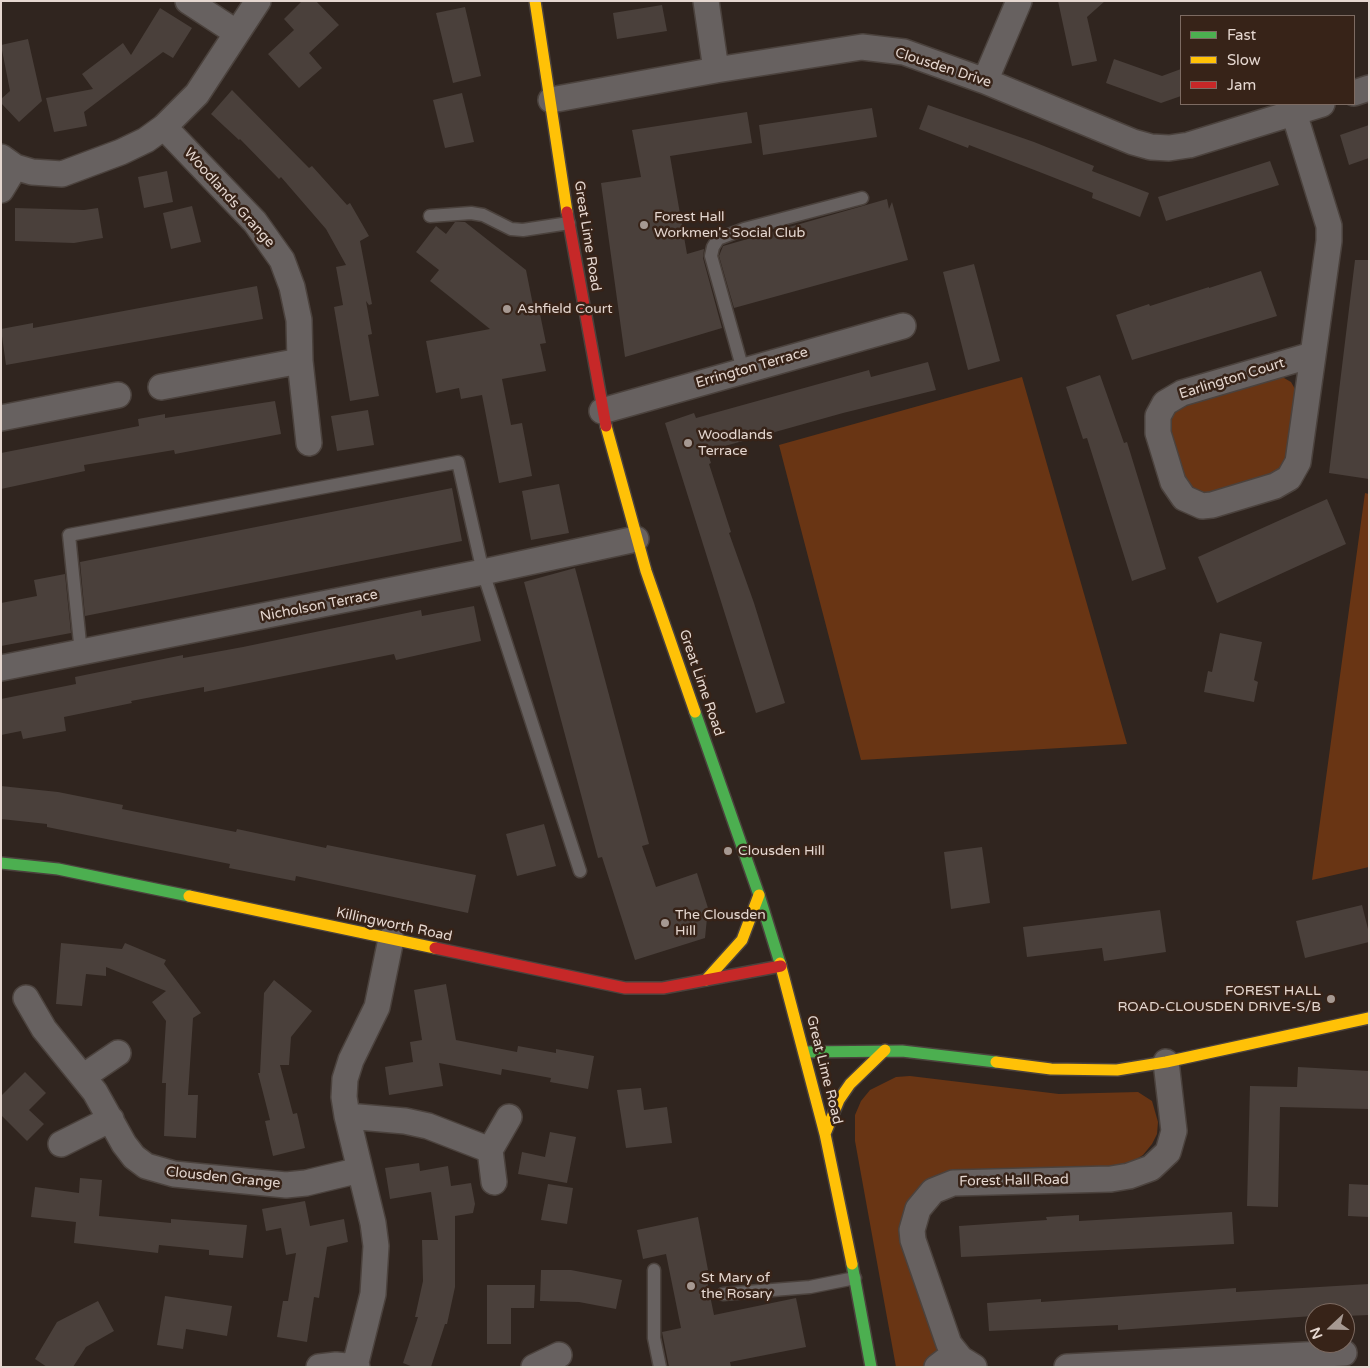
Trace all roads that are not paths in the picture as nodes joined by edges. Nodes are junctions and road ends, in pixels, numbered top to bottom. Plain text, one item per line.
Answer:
1 (188, 1) edge
2 (258, 1) edge
3 (535, 1) edge
4 (706, 1) edge
5 (1019, 1) edge
6 (237, 33) junction
7 (716, 70) junction
8 (985, 81) junction
9 (1369, 88) edge
10 (1355, 93) edge
11 (551, 100) junction
12 (1319, 105) edge
13 (1294, 113) junction
14 (164, 128) junction
15 (8, 162) edge
16 (1, 190) edge
17 (862, 198) dead end
18 (430, 216) dead end
19 (569, 223) junction
20 (903, 326) dead end
21 (1312, 355) junction
22 (300, 361) junction
23 (743, 370) junction
24 (161, 387) dead end
25 (118, 395) dead end
26 (602, 412) junction
27 (1, 418) edge
28 (309, 443) dead end
29 (636, 539) junction
30 (483, 572) junction
31 (81, 653) junction
32 (1, 668) edge
33 (1, 863) edge
34 (580, 871) dead end
35 (758, 895) junction
36 (391, 939) junction
37 (781, 966) junction
38 (706, 980) junction
39 (26, 998) dead end
40 (1369, 1018) edge
41 (885, 1050) junction
42 (804, 1052) junction
43 (118, 1053) dead end
44 (1166, 1062) junction
45 (84, 1076) junction
46 (347, 1116) junction
47 (509, 1117) dead end
48 (111, 1119) junction
49 (825, 1134) junction
50 (61, 1144) dead end
51 (490, 1150) junction
52 (360, 1170) junction
53 (494, 1182) dead end
54 (654, 1270) dead end
55 (856, 1278) junction
56 (723, 1294) dead end
57 (1344, 1353) dead end
58 (559, 1355) dead end
59 (955, 1362) edge
60 (356, 1366) edge
61 (319, 1367) edge
62 (534, 1367) edge
63 (660, 1367) edge
64 (871, 1367) edge
65 (1067, 1367) edge

1 - 6 street
2 - 6 street
3 - 11 main road, Great Lime Road
4 - 7 street
5 - 8 street
6 - 14 street
7 - 8 street, Clousden Drive
7 - 11 street, Clousden Drive
8 - 13 street, Clousden Drive
9 - 10 street
11 - 19 main road, Great Lime Road
12 - 13 street, Clousden Drive
13 - 21 street, Earlington Court
14 - 15 street
14 - 22 street, Woodlands Grange
15 - 16 street
17 - 23 lane
18 - 19 lane
19 - 26 main road, Great Lime Road
20 - 23 street, Errington Terrace
21 - 21 street, Earlington Court
22 - 24 street
22 - 28 street, Woodlands Grange
23 - 26 street, Errington Terrace
25 - 27 street
26 - 29 main road, Great Lime Road
29 - 30 street, Nicholson Terrace
29 - 35 main road, Great Lime Road
30 - 31 street, Nicholson Terrace
30 - 31 lane
30 - 34 lane
31 - 32 street, Nicholson Terrace
33 - 36 main road, Killingworth Road
35 - 37 main road, Great Lime Road
35 - 38 main road
36 - 38 main road, Killingworth Road
36 - 46 street
37 - 38 main road, Killingworth Road
37 - 42 main road, Great Lime Road
39 - 45 street, Clousden Grange
40 - 44 main road
41 - 42 main road
41 - 44 main road
41 - 49 main road
42 - 49 main road, Great Lime Road
43 - 45 street
44 - 59 street, Forest Hall Road
45 - 48 street, Clousden Grange
46 - 51 street
46 - 52 street
47 - 51 street
48 - 50 street
48 - 52 street, Clousden Grange
49 - 55 main road, Great Lime Road
51 - 53 street
52 - 60 street
54 - 63 lane
55 - 56 lane
55 - 64 main road, Great Lime Road
57 - 65 street
58 - 62 street
60 - 61 street

